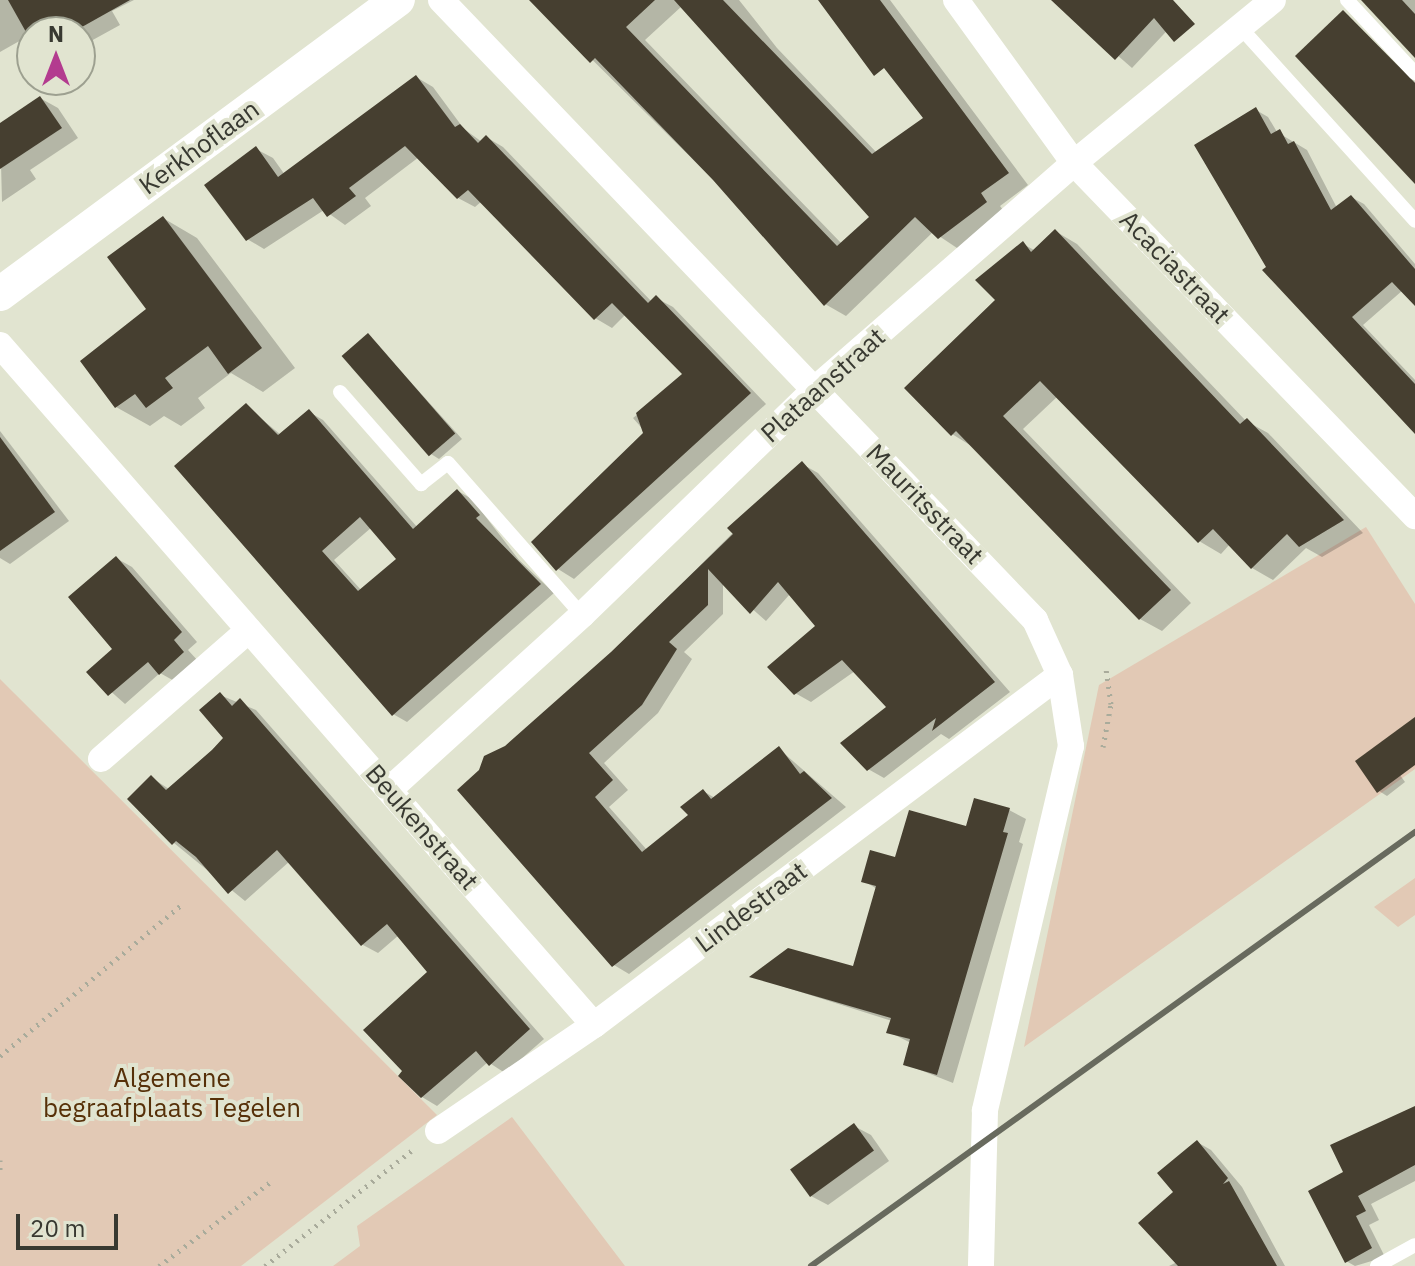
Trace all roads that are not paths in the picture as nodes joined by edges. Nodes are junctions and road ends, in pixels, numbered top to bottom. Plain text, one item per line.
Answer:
1 (398, 0) edge
2 (441, 0) edge
3 (956, 0) edge
4 (1273, 0) edge
5 (1347, 0) edge
6 (1240, 27) junction
7 (1415, 73) edge
8 (1074, 163) junction
9 (1415, 221) edge
10 (0, 294) edge
11 (0, 345) edge
12 (815, 389) junction
13 (340, 392) dead end
14 (1415, 516) edge
15 (582, 615) junction
16 (249, 630) junction
17 (1060, 675) junction
18 (101, 759) dead end
19 (389, 790) junction
20 (594, 1025) junction
21 (438, 1131) road end
22 (1415, 1245) edge
23 (981, 1266) edge
24 (1377, 1266) edge

1 - 10 street, Kerkhoflaan
2 - 12 street, Mauritsstraat
3 - 8 street, Acaciastraat
4 - 6 street, Plataanstraat
5 - 7 lane
6 - 8 street, Plataanstraat
6 - 9 lane
8 - 12 street, Plataanstraat
8 - 14 street, Acaciastraat
11 - 16 street, Beukenstraat
12 - 15 street, Plataanstraat
12 - 17 street, Mauritsstraat
13 - 15 lane
15 - 19 street, Plataanstraat
16 - 18 street
16 - 19 street, Beukenstraat
17 - 20 street, Lindestraat
17 - 23 street, Mauritsstraat
19 - 20 street, Beukenstraat
20 - 21 street, Lindestraat
22 - 24 lane

